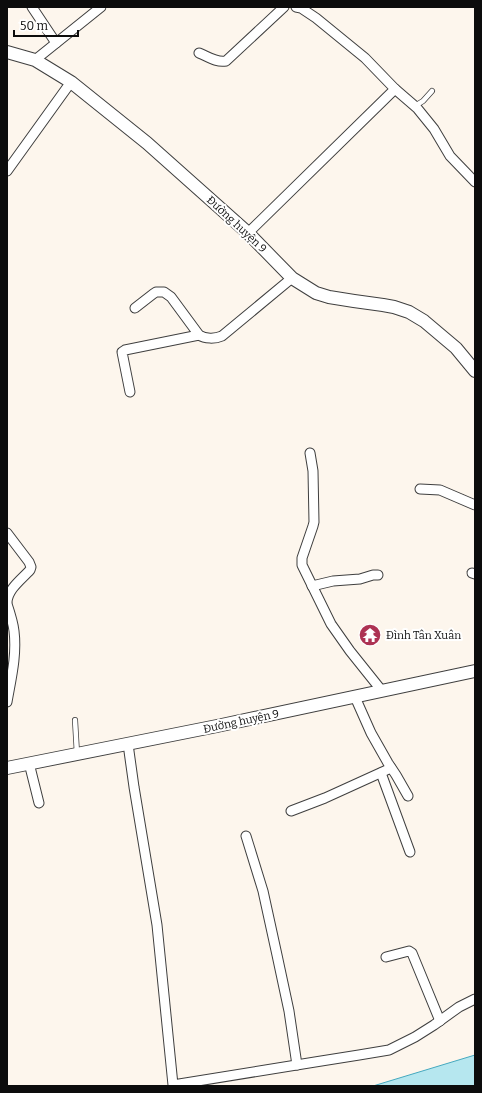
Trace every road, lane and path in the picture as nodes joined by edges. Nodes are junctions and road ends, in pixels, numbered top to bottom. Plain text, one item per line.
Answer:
1 (32, 7) edge
2 (101, 7) edge
3 (284, 7) edge
4 (296, 7) edge
5 (56, 43) junction
6 (7, 52) edge
7 (199, 53) dead end
8 (35, 60) junction
9 (71, 82) junction
10 (395, 89) junction
11 (432, 91) dead end
12 (415, 106) junction
13 (7, 171) edge
14 (475, 182) edge
15 (248, 233) junction
16 (292, 278) junction
17 (135, 308) dead end
18 (199, 335) junction
19 (475, 371) edge
20 (130, 392) dead end
21 (310, 453) dead end
22 (420, 489) dead end
23 (475, 505) edge
24 (7, 533) edge
25 (378, 575) dead end
26 (312, 586) junction
27 (7, 598) edge
28 (7, 603) edge
29 (475, 671) edge
30 (382, 691) junction
31 (355, 697) junction
32 (7, 702) edge
33 (75, 720) dead end
34 (128, 744) junction
35 (77, 754) junction
36 (29, 763) junction
37 (7, 768) edge
38 (391, 768) junction
39 (381, 773) junction
40 (408, 796) dead end
41 (39, 802) dead end
42 (291, 811) dead end
43 (246, 836) dead end
44 (410, 852) dead end
45 (386, 957) dead end
46 (475, 999) edge
47 (440, 1021) junction
48 (297, 1065) junction
49 (172, 1086) edge

1 - 5 street
2 - 5 street
3 - 7 street
4 - 10 street
5 - 8 street
6 - 8 street, Đường huyện 9
8 - 9 street, Đường huyện 9
9 - 13 street
9 - 15 street, Đường huyện 9
10 - 12 street
10 - 15 street
11 - 12 lane
12 - 14 street
15 - 16 street, Đường huyện 9
16 - 18 street
16 - 19 street, Đường huyện 9
17 - 18 street
18 - 20 street
21 - 26 street
22 - 23 street
24 - 27 street
25 - 26 street
26 - 30 street
27 - 28 street
28 - 32 street
29 - 30 street, Đường huyện 9
30 - 31 street, Đường huyện 9
31 - 34 street, Đường huyện 9
31 - 38 street
33 - 35 lane
34 - 35 street, Đường huyện 9
34 - 49 street
35 - 36 street, Đường huyện 9
36 - 37 street, Đường huyện 9
36 - 41 street
38 - 39 street
38 - 40 street
39 - 42 street
39 - 44 street
43 - 48 street
45 - 47 street
46 - 47 street
47 - 48 street
48 - 49 street

